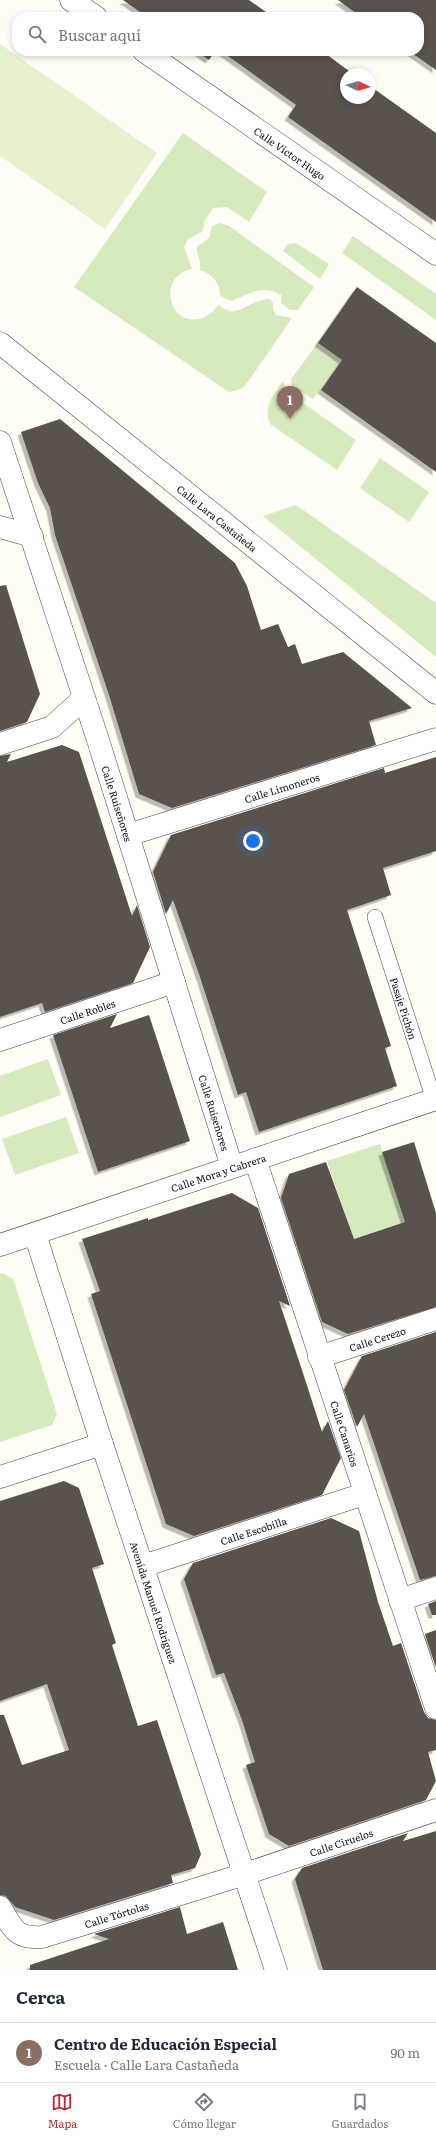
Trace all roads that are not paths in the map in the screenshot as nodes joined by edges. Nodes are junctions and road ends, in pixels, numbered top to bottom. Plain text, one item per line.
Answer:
1 (71, 0) edge
2 (89, 12) edge
3 (151, 56) edge
4 (436, 254) edge
5 (0, 342) edge
6 (0, 442) edge
7 (0, 527) edge
8 (32, 536) junction
9 (436, 693) edge
10 (84, 698) junction
11 (436, 739) edge
12 (0, 744) edge
13 (128, 835) junction
14 (375, 917) dead end
15 (174, 982) junction
16 (0, 1040) edge
17 (435, 1100) edge
18 (255, 1159) junction
19 (232, 1167) junction
20 (35, 1234) junction
21 (0, 1245) edge
22 (436, 1319) edge
23 (319, 1357) junction
24 (102, 1444) junction
25 (0, 1477) edge
26 (364, 1494) junction
27 (143, 1566) junction
28 (436, 1588) edge
29 (400, 1600) junction
30 (436, 1708) edge
31 (436, 1810) edge
32 (245, 1874) junction
33 (0, 1907) edge
34 (276, 1970) edge

1 - 2 street
3 - 4 street, Calle Víctor Hugo
5 - 9 street, Calle Lara Castañeda
6 - 8 street, Calle Ruiseñores
7 - 8 street
8 - 10 street, Calle Ruiseñores
10 - 12 street
10 - 13 street, Calle Ruiseñores
11 - 13 street, Calle Limoneros
13 - 15 street, Calle Ruiseñores
14 - 17 lane, Pasaje Pichón
15 - 16 street, Calle Robles
15 - 19 street, Calle Ruiseñores
17 - 18 street, Calle Mora y Cabrera
18 - 19 street, Calle Mora y Cabrera
18 - 23 street, Calle Canarios
19 - 20 street, Calle Mora y Cabrera
20 - 21 street, Calle Mora y Cabrera
20 - 24 street, Avenida Manuel Rodríguez
22 - 23 street, Calle Cerezo
23 - 26 street, Calle Canarios
24 - 25 street
24 - 27 street, Avenida Manuel Rodríguez
26 - 27 street, Calle Escobilla
26 - 29 street, Calle Canarios
27 - 32 street, Avenida Manuel Rodríguez
28 - 29 street
29 - 30 street, Calle Canarios
31 - 32 street, Calle Ciruelos
32 - 33 street, Calle Tórtolas
32 - 34 street, Avenida Manuel Rodríguez

